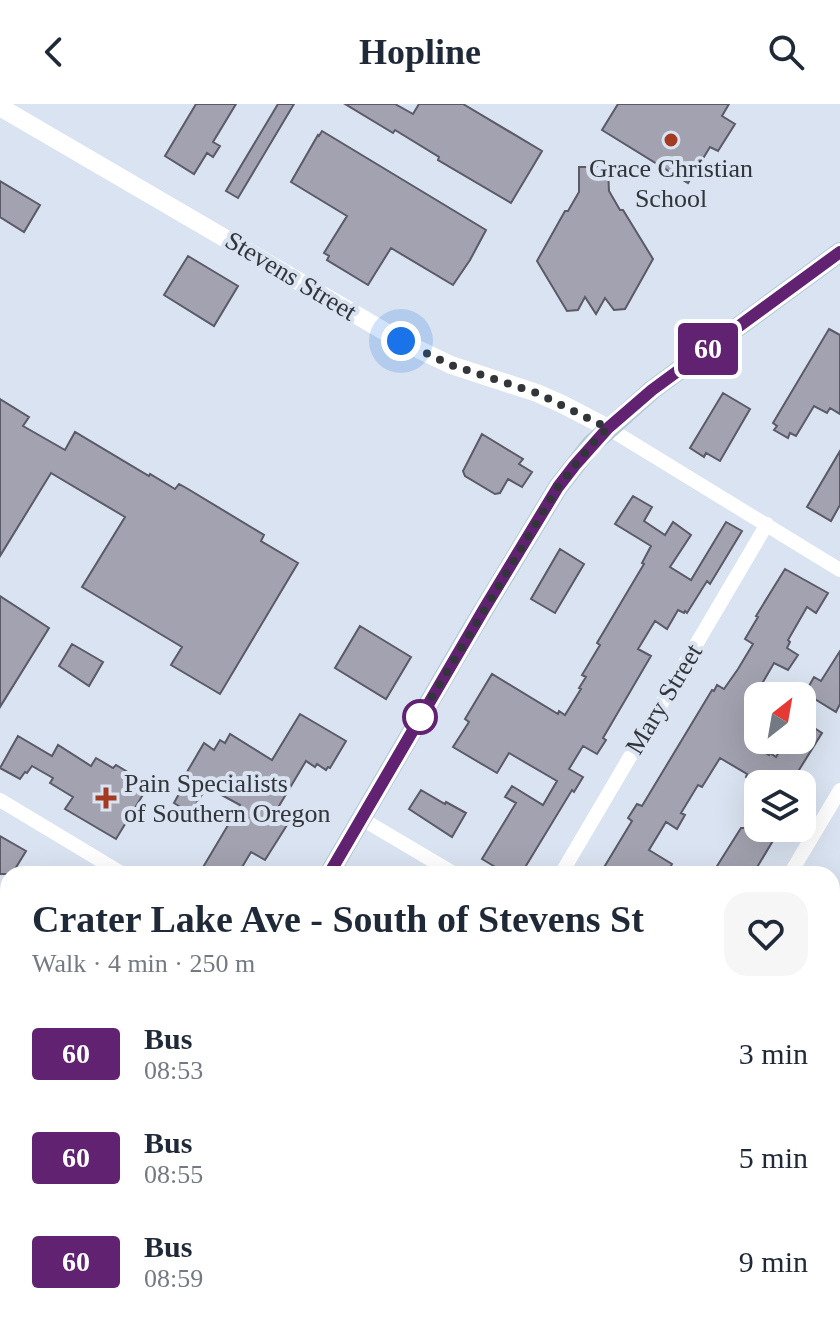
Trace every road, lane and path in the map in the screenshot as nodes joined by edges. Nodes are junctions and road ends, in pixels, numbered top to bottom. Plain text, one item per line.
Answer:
1 (0, 107) edge
2 (840, 252) edge
3 (608, 428) junction
4 (767, 524) junction
5 (840, 570) edge
6 (840, 790) edge
7 (0, 800) edge
8 (362, 819) junction
9 (110, 866) edge
10 (334, 866) edge
11 (441, 866) edge
12 (566, 866) edge
13 (795, 866) edge

1 - 3 street, Stevens Street
2 - 3 main road
3 - 4 street, Stevens Street
3 - 8 main road
4 - 5 street, Stevens Street
4 - 12 street, Mary Street
6 - 13 street
7 - 9 street
8 - 10 main road
8 - 11 street

